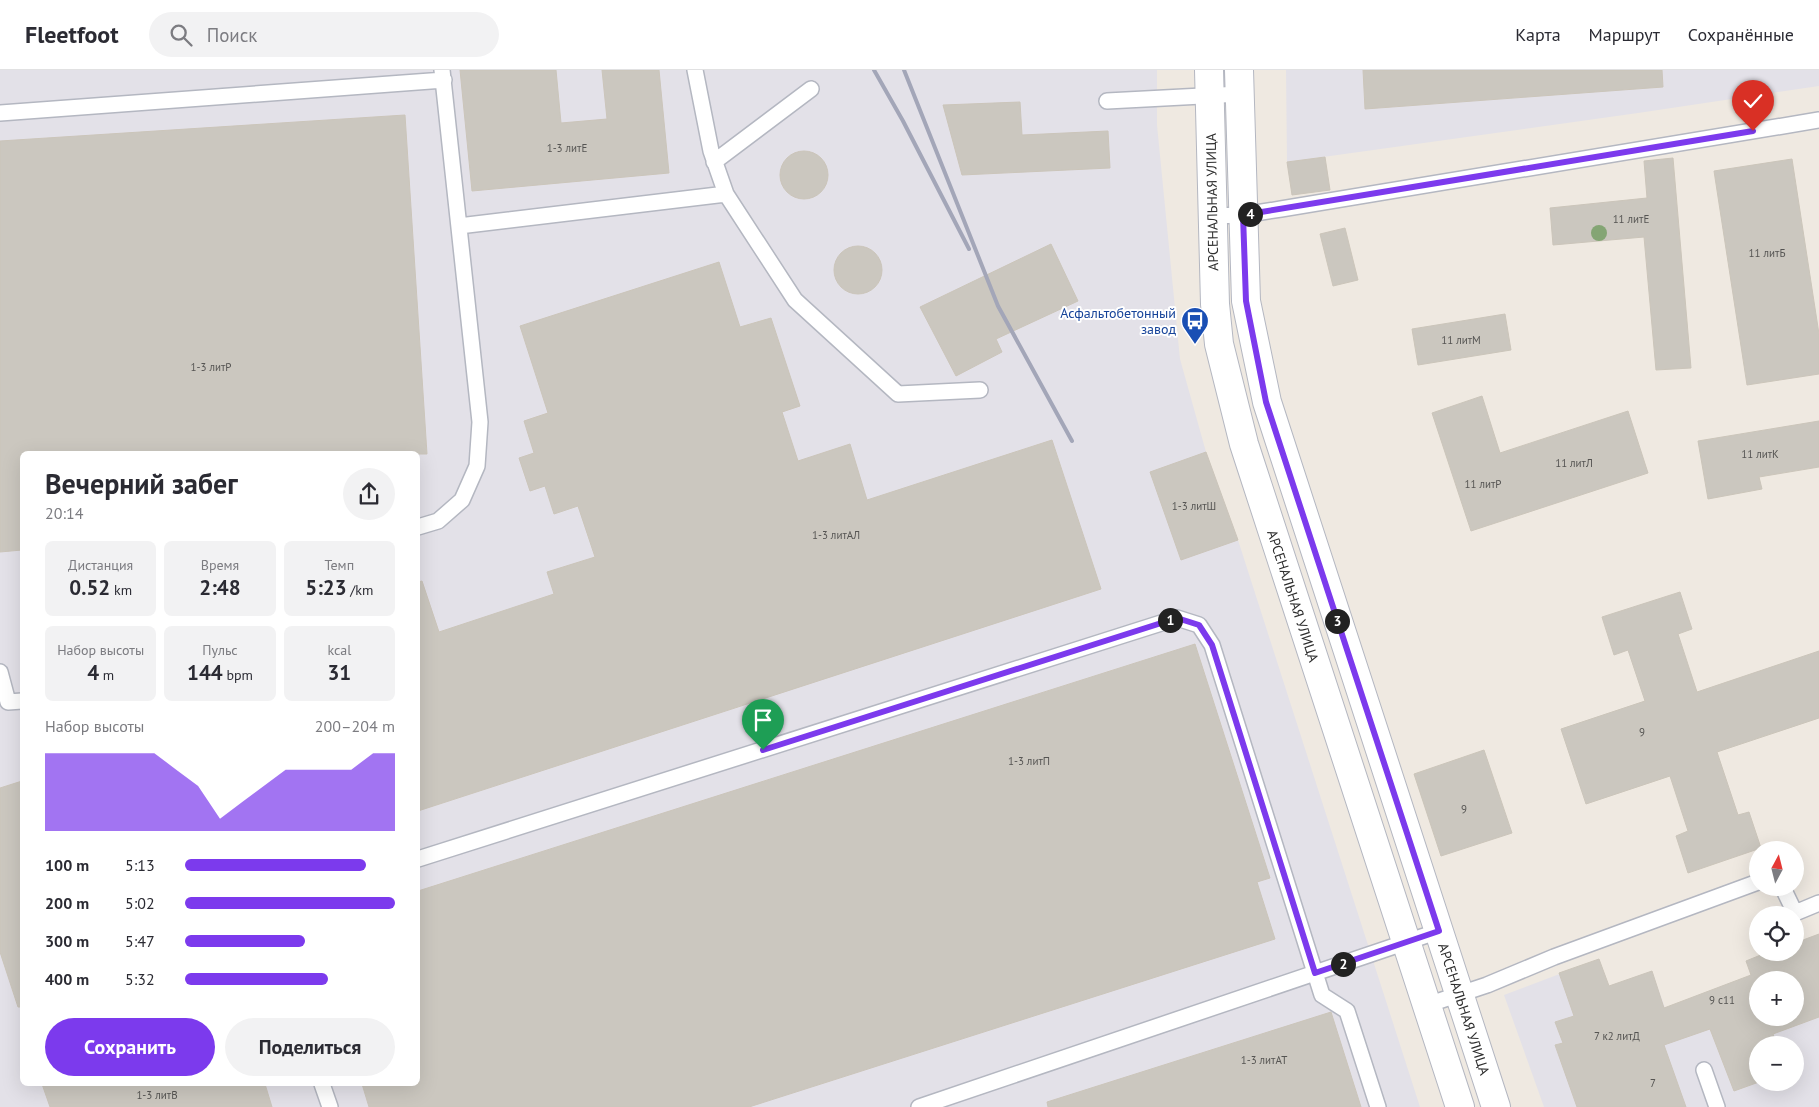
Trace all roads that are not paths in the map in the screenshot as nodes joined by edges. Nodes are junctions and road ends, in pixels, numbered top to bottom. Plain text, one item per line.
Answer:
1 (695, 70) edge
2 (443, 75) edge
3 (1209, 82) edge
4 (1240, 82) edge
5 (811, 89) dead end
6 (1107, 101) dead end
7 (0, 113) edge
8 (1818, 124) edge
9 (714, 162) junction
10 (726, 194) junction
11 (1243, 215) junction
12 (1212, 216) junction
13 (459, 226) junction
14 (980, 390) dead end
15 (420, 526) edge
16 (0, 672) edge
17 (20, 701) edge
18 (420, 858) edge
19 (1749, 885) edge
20 (1788, 896) edge
21 (1819, 903) edge
22 (1439, 931) junction
23 (1406, 942) junction
24 (1315, 973) junction
25 (1459, 994) junction
26 (1427, 1005) junction
27 (1704, 1070) dead end
28 (323, 1086) edge
29 (330, 1107) edge
30 (919, 1107) edge
31 (1378, 1107) edge
32 (1460, 1107) edge
33 (1496, 1107) edge
34 (1718, 1107) edge

1 - 9 lane
2 - 7 lane
2 - 13 lane
3 - 4 lane
3 - 6 lane
3 - 12 street, АРСЕНАЛЬНАЯ УЛИЦА
4 - 11 street, АРСЕНАЛЬНАЯ УЛИЦА
5 - 9 lane
8 - 11 lane
9 - 10 lane
10 - 13 lane
10 - 14 lane
11 - 12 lane
11 - 22 street, АРСЕНАЛЬНАЯ УЛИЦА
12 - 23 street, АРСЕНАЛЬНАЯ УЛИЦА
13 - 15 lane
16 - 17 lane
18 - 24 lane
19 - 25 lane
20 - 21 lane
22 - 23 lane
22 - 25 street, АРСЕНАЛЬНАЯ УЛИЦА
23 - 24 lane
23 - 26 street, АРСЕНАЛЬНАЯ УЛИЦА
24 - 30 lane
24 - 31 lane
25 - 26 lane
25 - 33 street, АРСЕНАЛЬНАЯ УЛИЦА
26 - 32 street, АРСЕНАЛЬНАЯ УЛИЦА
27 - 34 lane
28 - 29 lane

